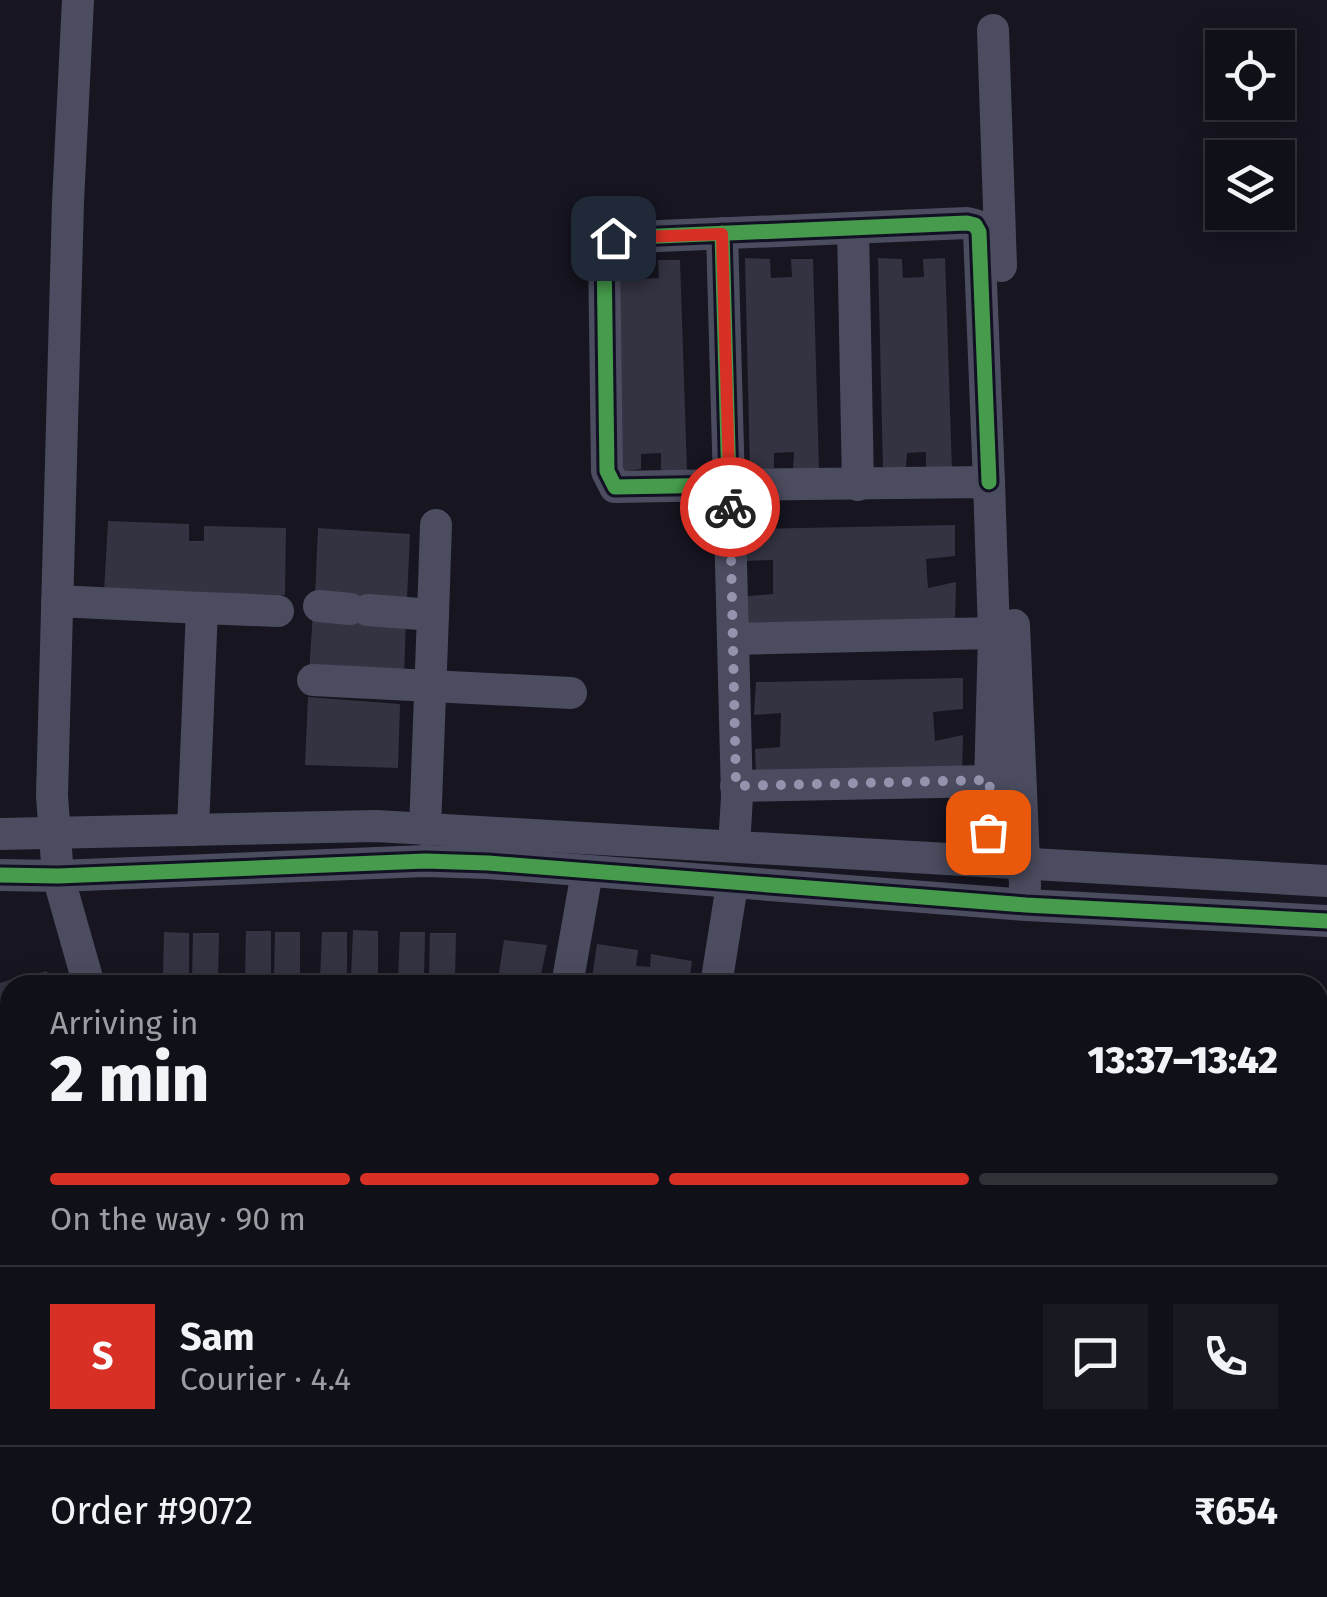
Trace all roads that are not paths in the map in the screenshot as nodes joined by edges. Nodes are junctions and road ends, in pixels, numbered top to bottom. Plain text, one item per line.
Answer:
1 (78, 0) edge
2 (992, 30) dead end
3 (853, 228) junction
4 (722, 234) junction
5 (989, 482) junction
6 (729, 485) junction
7 (858, 485) junction
8 (436, 525) dead end
9 (57, 601) junction
10 (202, 608) junction
11 (346, 608) dead end
12 (278, 611) dead end
13 (433, 615) junction
14 (994, 633) junction
15 (733, 639) junction
16 (312, 680) dead end
17 (431, 686) junction
18 (571, 693) dead end
19 (990, 780) junction
20 (736, 786) junction
21 (425, 829) junction
22 (193, 830) junction
23 (54, 833) junction
24 (0, 834) edge
25 (734, 846) junction
26 (988, 861) junction
27 (1023, 864) junction
28 (586, 872) junction
29 (0, 875) edge
30 (58, 876) junction
31 (1327, 881) edge
32 (732, 884) junction
33 (1026, 905) junction
34 (1327, 921) edge
35 (86, 975) edge
36 (568, 975) edge
37 (718, 975) edge

1 - 9 street
2 - 27 street
3 - 4 street
3 - 5 street
3 - 7 street
4 - 6 street
4 - 6 street
5 - 7 street
5 - 14 street
6 - 7 street
6 - 15 street
8 - 13 street
9 - 10 street
9 - 23 street
10 - 12 street
10 - 22 street
11 - 13 street
13 - 17 street
14 - 15 street
14 - 19 street
15 - 20 street
16 - 17 street
17 - 18 street
17 - 21 street
19 - 20 street
19 - 26 street
20 - 25 street
21 - 22 street
21 - 25 street
22 - 23 street
23 - 24 street
23 - 30 street
25 - 26 street
26 - 27 street
27 - 31 street
27 - 33 street
28 - 30 street
28 - 32 street
28 - 36 street
29 - 30 street
30 - 35 street
32 - 33 street
32 - 37 street
33 - 34 street

